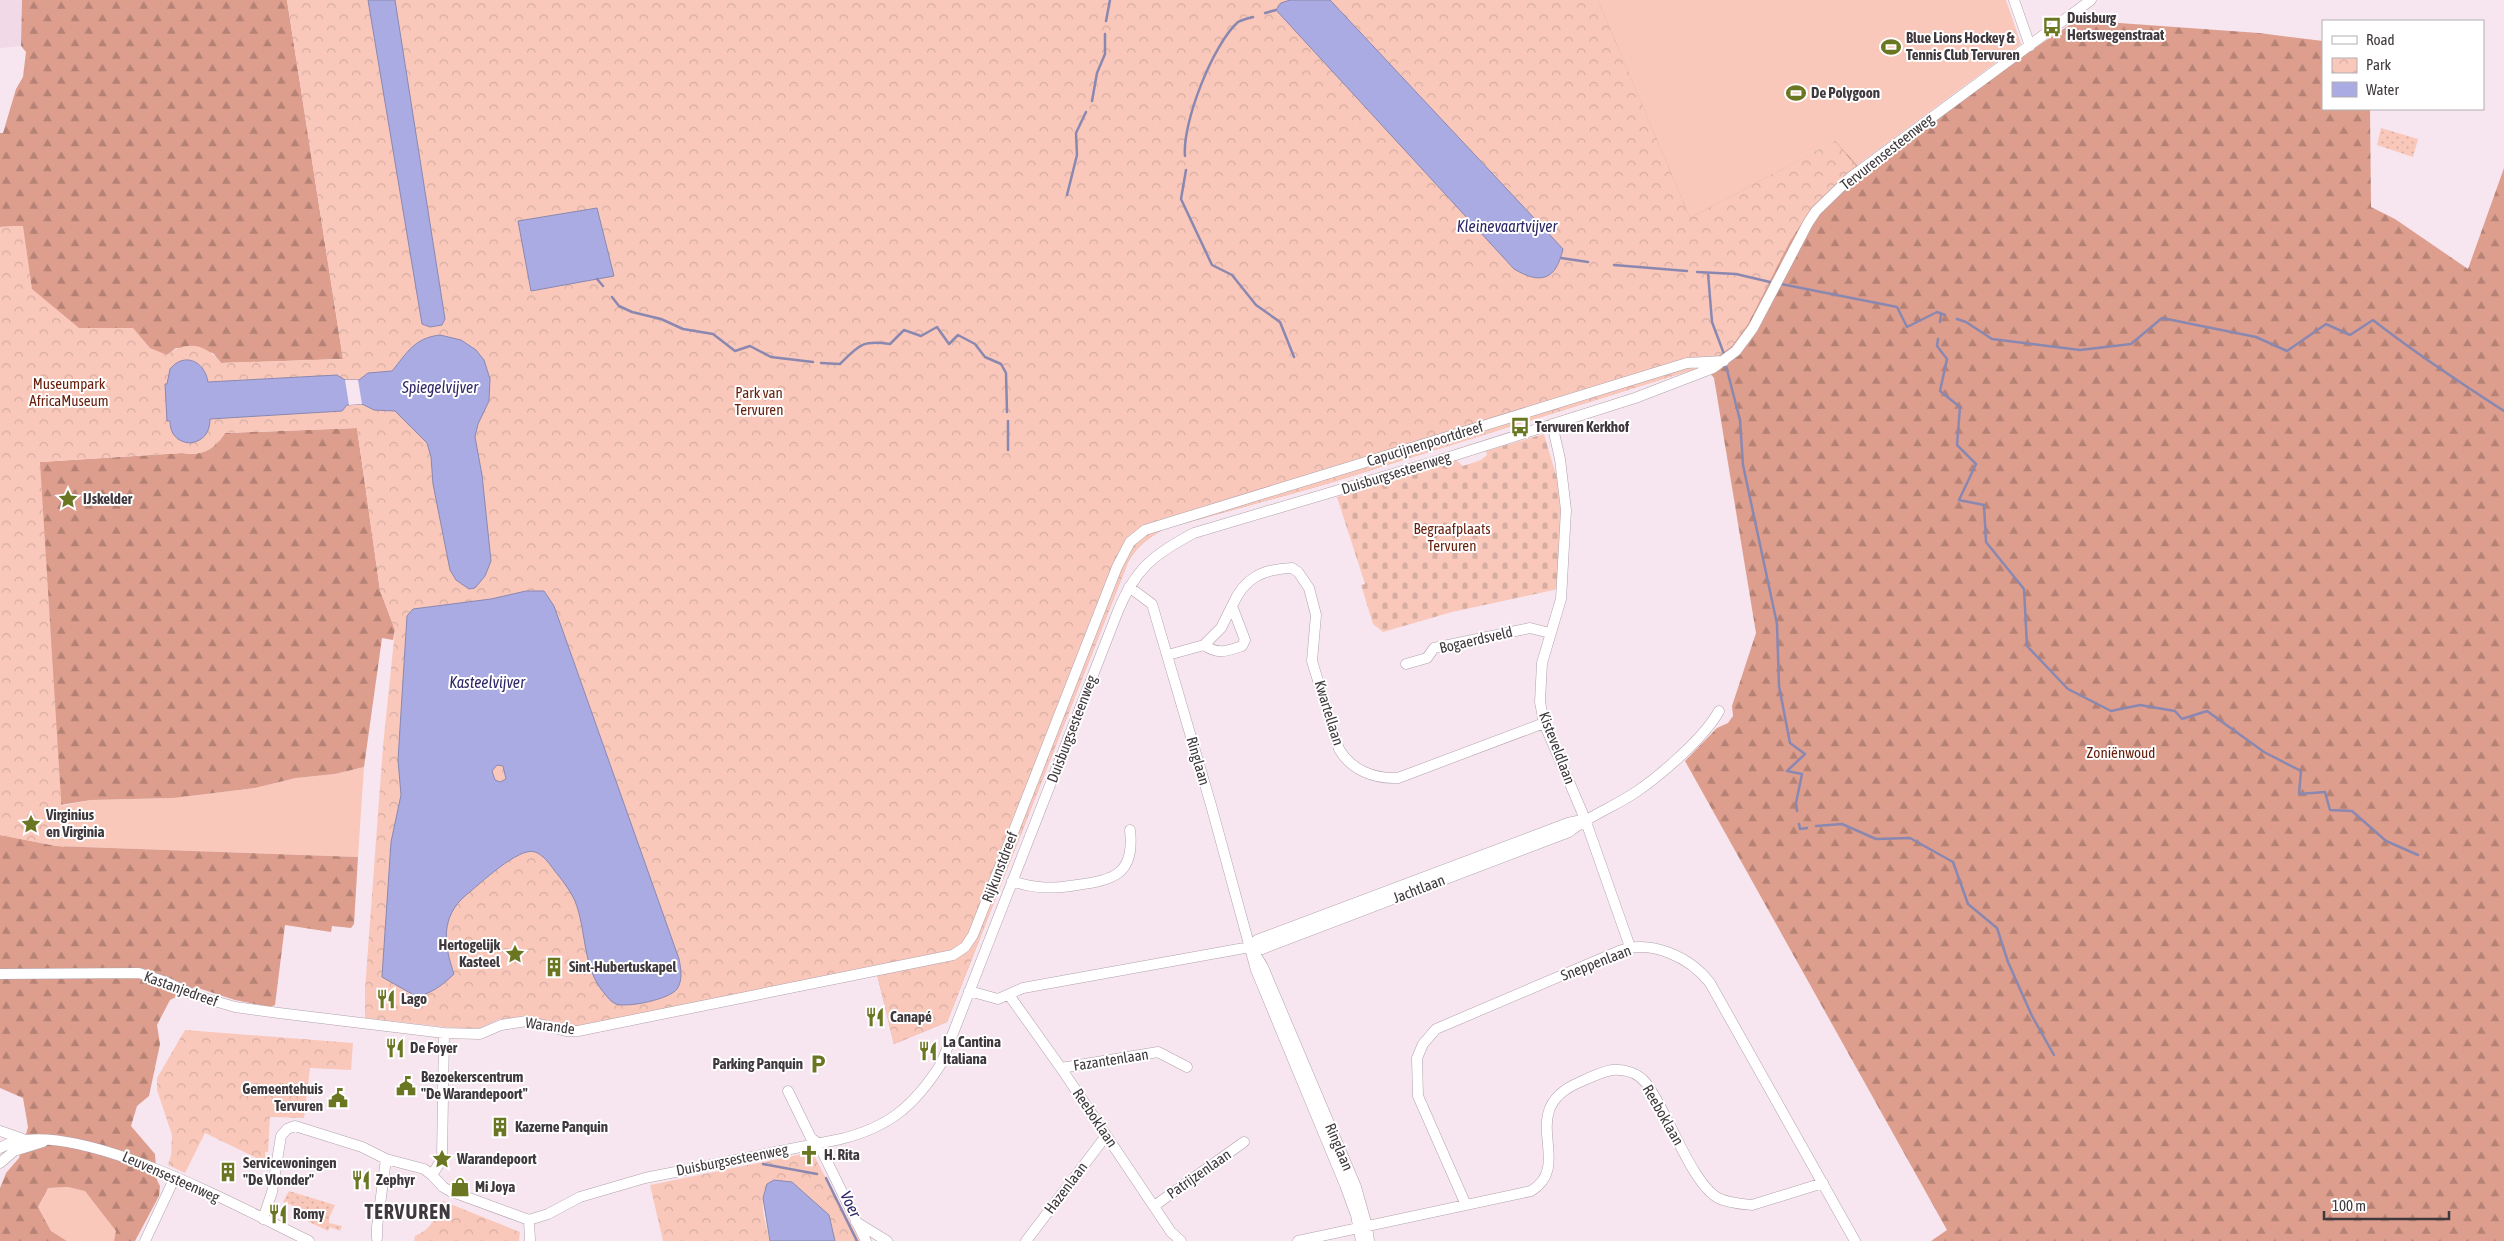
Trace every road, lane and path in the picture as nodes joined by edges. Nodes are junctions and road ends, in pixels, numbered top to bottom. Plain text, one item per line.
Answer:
1 (2014, 0) edge
2 (2091, 0) edge
3 (2030, 46) junction
4 (1736, 351) joint
5 (1724, 361) junction
6 (1552, 424) junction
7 (1130, 542) joint
8 (1129, 587) junction
9 (1232, 606) junction
10 (1550, 633) junction
11 (1204, 645) junction
12 (1168, 655) junction
13 (1406, 664) dead end
14 (1719, 711) dead end
15 (1544, 723) junction
16 (1585, 820) junction
17 (1130, 830) dead end
18 (1012, 881) junction
19 (1250, 947) junction
20 (1630, 947) junction
21 (0, 974) edge
22 (969, 991) junction
23 (1009, 995) junction
24 (709, 1005) joint
25 (361, 1024) joint
26 (444, 1033) junction
27 (1187, 1067) dead end
28 (1061, 1068) junction
29 (788, 1091) dead end
30 (0, 1131) edge
31 (1106, 1136) junction
32 (24, 1139) junction
33 (45, 1141) junction
34 (1244, 1142) dead end
35 (818, 1143) junction
36 (0, 1148) edge
37 (386, 1159) junction
38 (0, 1163) edge
39 (432, 1175) junction
40 (174, 1177) junction
41 (1822, 1183) junction
42 (1466, 1205) junction
43 (1154, 1206) junction
44 (262, 1219) junction
45 (529, 1220) junction
46 (856, 1222) junction
47 (1363, 1226) junction
48 (377, 1240) edge
49 (145, 1241) edge
50 (309, 1241) edge
51 (530, 1241) edge
52 (866, 1241) edge
53 (887, 1241) edge
54 (1026, 1241) edge
55 (1181, 1241) edge
56 (1298, 1241) edge
57 (1361, 1241) edge
58 (1369, 1241) edge
59 (1855, 1241) edge

1 - 3 street
2 - 3 street, Tervurensesteenweg
3 - 4 street, Tervurensesteenweg
4 - 5 street, Duisburgsesteenweg
5 - 6 street, Duisburgsesteenweg
5 - 7 street, Capucijnenpoortdreef
6 - 8 street, Duisburgsesteenweg
6 - 10 street, Kisteveldlaan
7 - 24 street, Rijkunstdreef
8 - 12 street, Ringlaan
8 - 18 street, Duisburgsesteenweg
9 - 11 street, Kwartellaan
9 - 11 street
9 - 15 street, Kwartellaan
10 - 13 street, Bogaerdsveld
10 - 15 street, Kisteveldlaan
11 - 12 street
12 - 19 street, Ringlaan
14 - 16 street, Jachtlaan
15 - 16 street, Kisteveldlaan
16 - 19 street, Jachtlaan
16 - 20 street, Kisteveldlaan
17 - 18 street
18 - 22 street, Duisburgsesteenweg
19 - 23 street, Jachtlaan
19 - 47 street, Ringlaan
20 - 41 street, Sneppenlaan
20 - 42 street, Sneppenlaan
21 - 25 street, Kastanjedreef
22 - 23 street, Jachtlaan
22 - 35 street, Duisburgsesteenweg
23 - 28 street, Reeboklaan
24 - 26 street, Warande
25 - 26 street, Warande
26 - 39 street
27 - 28 street, Fazantenlaan
28 - 31 street, Reeboklaan
29 - 35 street
30 - 32 street, Leuvensesteenweg
31 - 43 street, Reeboklaan
31 - 54 street, Hazenlaan
32 - 33 street, Leuvensesteenweg
32 - 36 street, Leuvensesteenweg
33 - 38 street
33 - 40 street, Leuvensesteenweg
34 - 43 street, Patrijzenlaan
35 - 45 street, Duisburgsesteenweg
35 - 46 street
37 - 39 street
37 - 44 street
37 - 48 street
39 - 45 street
40 - 44 street, Leuvensesteenweg
40 - 49 street
41 - 42 street, Reeboklaan
41 - 59 street, Sneppenlaan
42 - 47 street, Reeboklaan
43 - 55 street, Reeboklaan
44 - 50 street, Leuvensesteenweg
45 - 51 street
46 - 52 street
46 - 53 street
47 - 56 street, Reeboklaan
47 - 57 street, Ringlaan
47 - 58 street, Ringlaan

